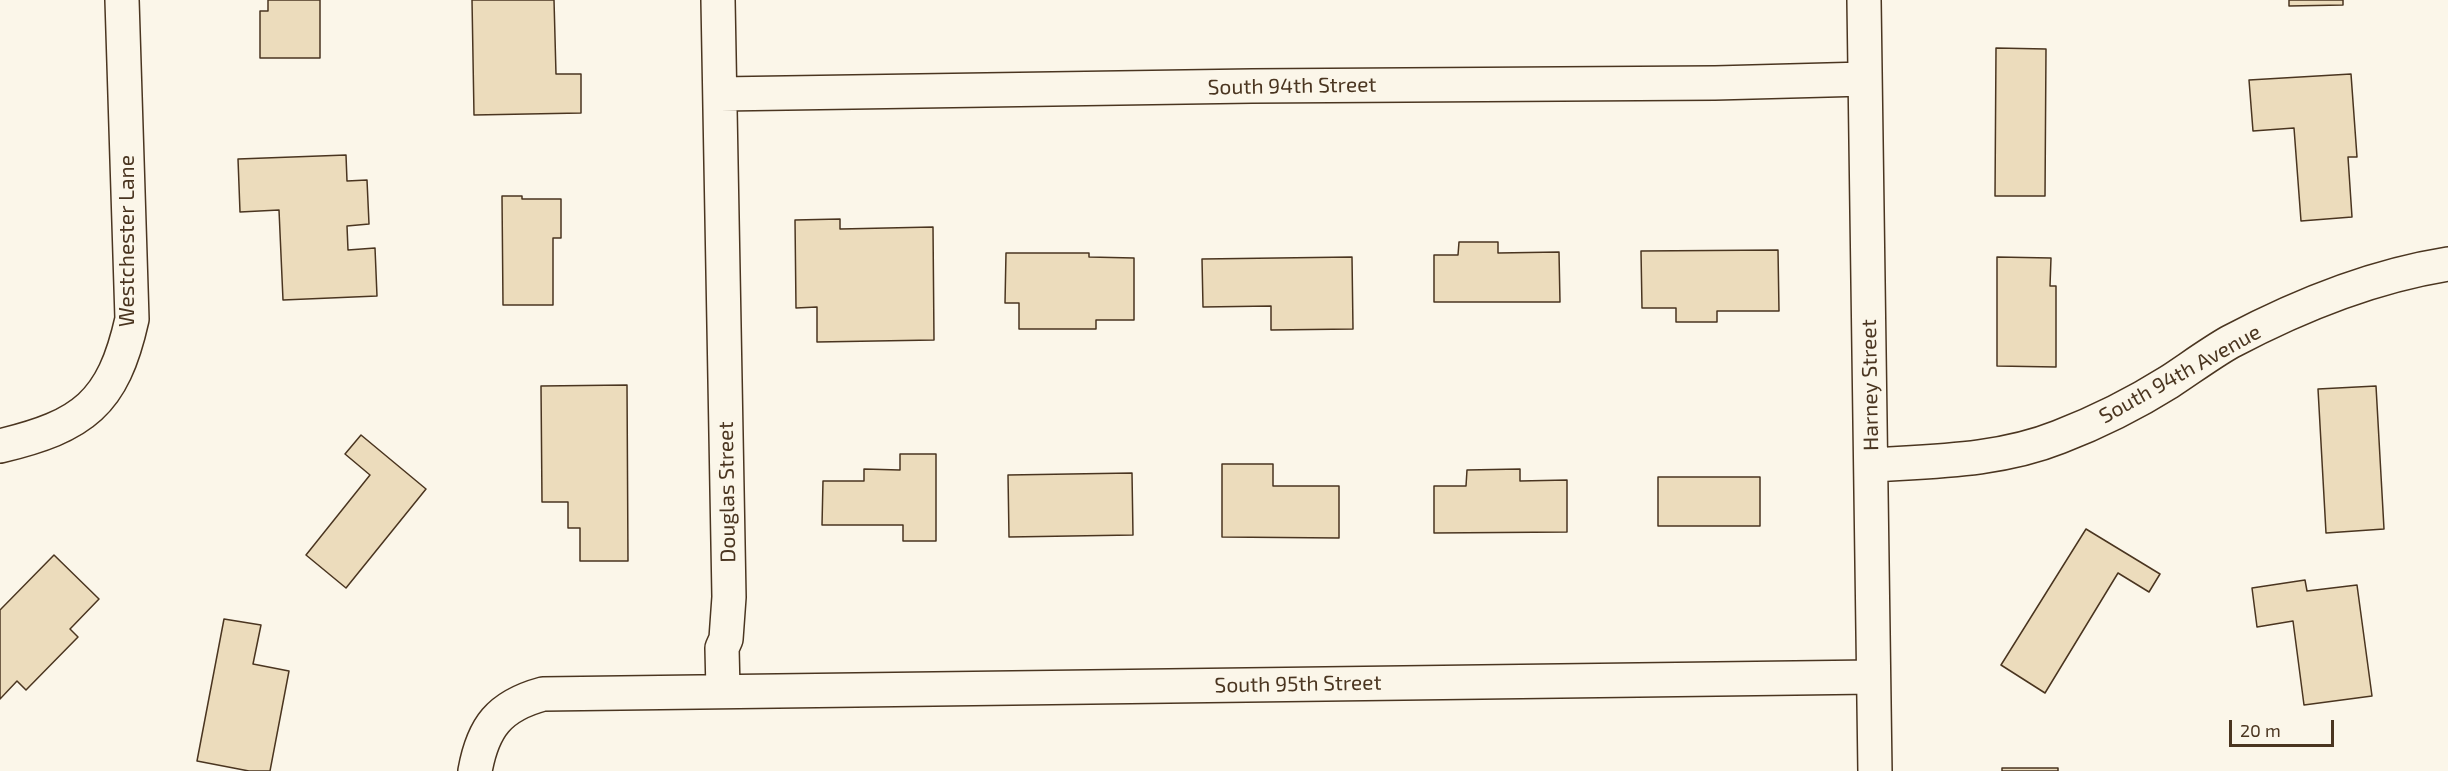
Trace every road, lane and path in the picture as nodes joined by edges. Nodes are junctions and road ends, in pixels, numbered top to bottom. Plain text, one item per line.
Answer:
1 (122, 0) edge
2 (718, 0) edge
3 (1864, 0) edge
4 (1865, 79) junction
5 (720, 94) junction
6 (2448, 264) edge
7 (0, 446) edge
8 (1871, 465) junction
9 (1873, 677) junction
10 (723, 692) junction
11 (476, 771) edge
12 (1875, 771) edge

1 - 7 street, Westchester Lane
2 - 5 street, Douglas Street
3 - 4 street, Harney Street
4 - 5 street, South 94th Street
4 - 8 street, Harney Street
5 - 10 street, Douglas Street
6 - 8 street, South 94th Avenue
8 - 9 street, Harney Street
9 - 10 street, South 95th Street
9 - 12 street, Harney Street
10 - 11 street

